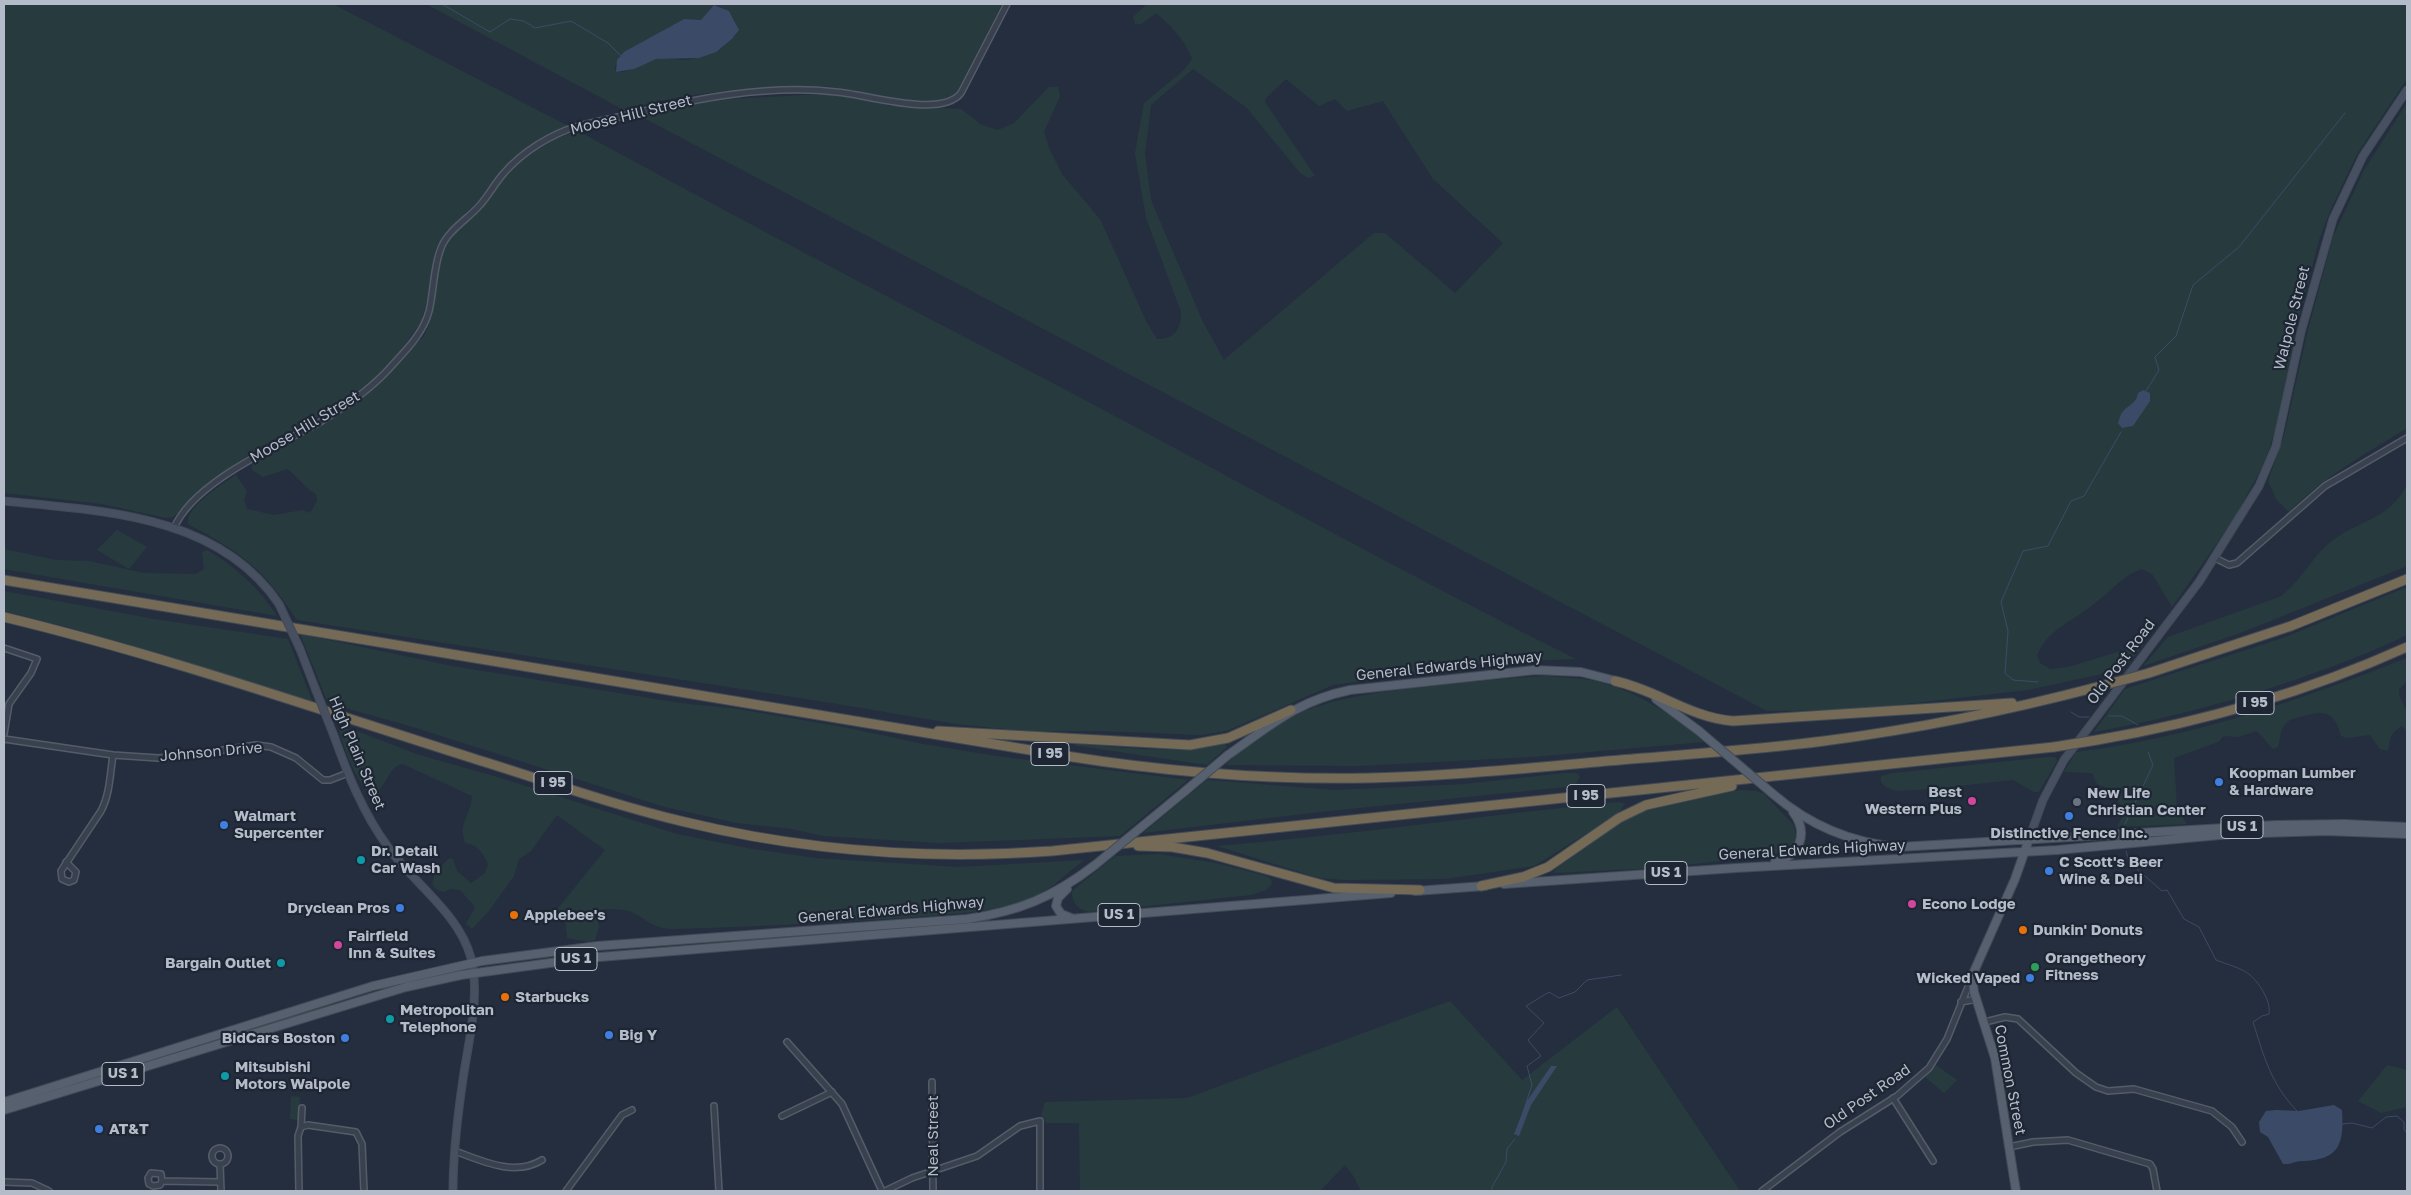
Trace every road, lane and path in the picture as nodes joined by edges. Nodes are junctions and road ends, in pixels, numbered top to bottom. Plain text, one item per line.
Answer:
1 (1007, 4) edge
2 (2407, 90) edge
3 (2407, 438) edge
4 (4, 501) edge
5 (174, 528) junction
6 (2215, 558) junction
7 (2407, 579) edge
8 (4, 580) edge
9 (4, 617) edge
10 (2407, 647) edge
11 (4, 648) edge
12 (1615, 680) junction
13 (6, 702) edge
14 (2035, 702) junction
15 (1291, 710) junction
16 (910, 731) junction
17 (4, 734) edge
18 (4, 739) edge
19 (113, 755) junction
20 (348, 773) junction
21 (1763, 778) junction
22 (1788, 808) junction
23 (2407, 827) edge
24 (2407, 834) edge
25 (2029, 839) junction
26 (1118, 844) junction
27 (2025, 852) junction
28 (66, 862) dead end
29 (1736, 868) junction
30 (1081, 876) junction
31 (1481, 886) junction
32 (1420, 890) junction
33 (1076, 918) junction
34 (472, 963) junction
35 (473, 973) junction
36 (1972, 976) junction
37 (1977, 1000) junction
38 (1961, 1002) junction
39 (1985, 1022) junction
40 (788, 1042) dead end
41 (932, 1082) dead end
42 (832, 1092) junction
43 (1893, 1098) junction
44 (4, 1102) edge
45 (714, 1106) dead end
46 (302, 1108) dead end
47 (4, 1110) edge
48 (632, 1110) dead end
49 (782, 1116) dead end
50 (301, 1127) junction
51 (2242, 1142) dead end
52 (2009, 1147) junction
53 (455, 1151) junction
54 (542, 1160) dead end
55 (1933, 1161) dead end
56 (220, 1164) dead end
57 (933, 1170) junction
58 (162, 1181) dead end
59 (4, 1182) edge
60 (220, 1182) junction
61 (49, 1191) edge
62 (221, 1191) edge
63 (299, 1191) edge
64 (364, 1191) edge
65 (453, 1191) edge
66 (566, 1191) edge
67 (719, 1191) edge
68 (884, 1191) edge
69 (933, 1191) edge
70 (1040, 1191) edge
71 (1762, 1191) edge
72 (2016, 1191) edge
73 (2158, 1191) edge

1 - 5 street, Moose Hill Street
2 - 6 main road, Walpole Street
3 - 6 street
4 - 5 main road, High Plain Street
5 - 20 main road, High Plain Street, bridge
6 - 25 main road, Old Post Road
7 - 14 highway, I 95, bridge
8 - 16 highway, I 95
9 - 26 highway, I 95
10 - 21 highway, I 95, bridge
11 - 13 street
12 - 14 highway
12 - 15 main road, General Edwards Highway / US 1
12 - 22 main road, General Edwards Highway / US 1, bridge
13 - 17 street
14 - 16 highway, I 95
15 - 16 highway
15 - 30 main road, General Edwards Highway / US 1, bridge
18 - 19 street, Johnson Drive
19 - 20 street, Johnson Drive
19 - 28 street
20 - 34 main road, High Plain Street
21 - 26 highway, I 95
21 - 31 highway
22 - 25 main road, General Edwards Highway / US 1
22 - 29 main road
23 - 25 main road, General Edwards Highway / US 1
24 - 27 main road, General Edwards Highway / US 1
25 - 27 main road, Old Post Road
26 - 32 highway
27 - 29 main road, General Edwards Highway / US 1
27 - 36 main road, Old Post Road
29 - 31 main road, General Edwards Highway / US 1
30 - 33 main road
30 - 34 main road, General Edwards Highway / US 1
31 - 32 main road, General Edwards Highway / US 1
32 - 33 main road, General Edwards Highway / US 1
33 - 35 main road, General Edwards Highway / US 1
34 - 35 main road, High Plain Street
34 - 44 main road, US 1
35 - 47 main road, US 1
35 - 53 main road, High Plain Street
36 - 37 main road, Common Street
36 - 38 street, Old Post Road
37 - 38 street
37 - 39 main road, Common Street
38 - 43 street, Old Post Road
39 - 51 street
39 - 52 main road, Common Street
40 - 42 street
41 - 57 street, Neal Street
42 - 49 street
42 - 68 street
43 - 55 street
43 - 71 street, Old Post Road
45 - 67 street
46 - 50 street
48 - 66 street
50 - 63 street
50 - 64 street
52 - 72 main road, Common Street
52 - 73 street
53 - 54 street
53 - 65 main road, High Plain Street
56 - 60 street
57 - 68 street
57 - 69 street, Neal Street
57 - 70 street
58 - 60 street
59 - 61 street
60 - 62 street

